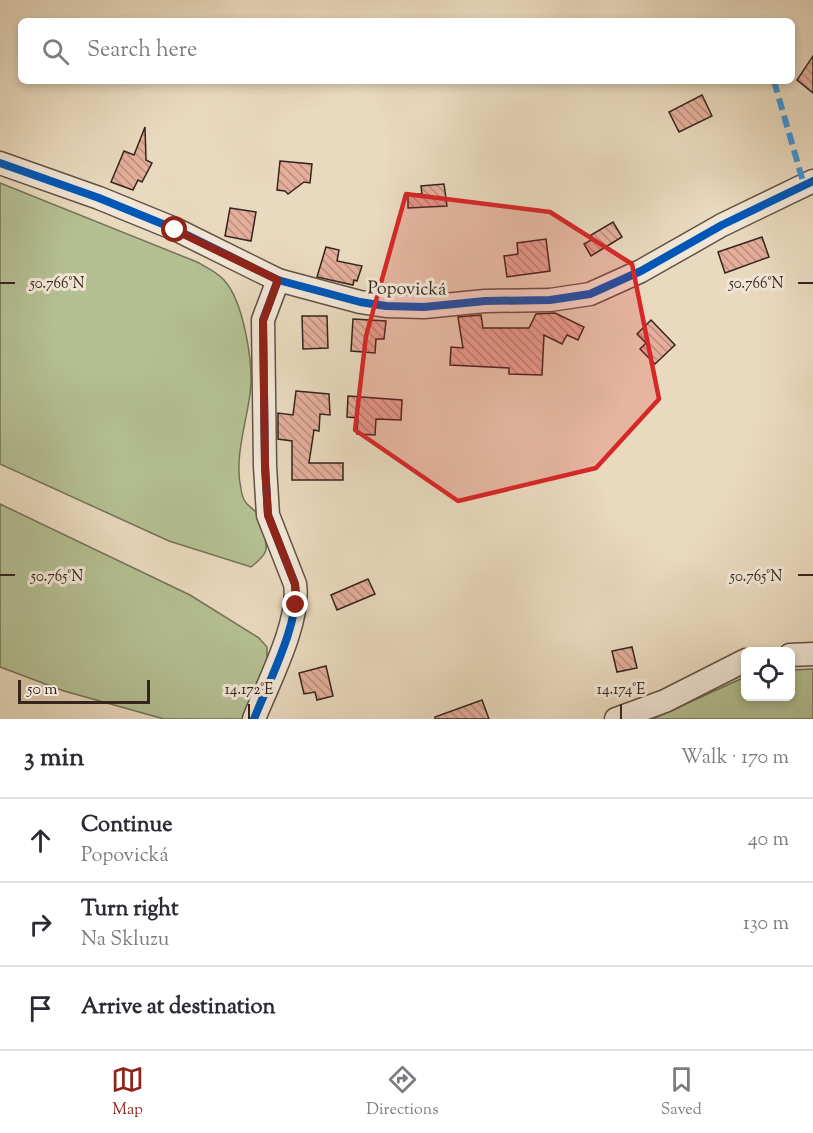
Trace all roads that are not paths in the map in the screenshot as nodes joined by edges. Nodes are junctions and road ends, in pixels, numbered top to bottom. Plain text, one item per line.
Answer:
1 (0, 163) edge
2 (813, 181) edge
3 (278, 280) junction
4 (813, 654) edge
5 (795, 655) edge
6 (741, 663) edge
7 (254, 719) edge
8 (616, 719) edge

1 - 3 street, Popovická
2 - 3 street, Popovická
3 - 7 street
4 - 5 street
6 - 8 street

